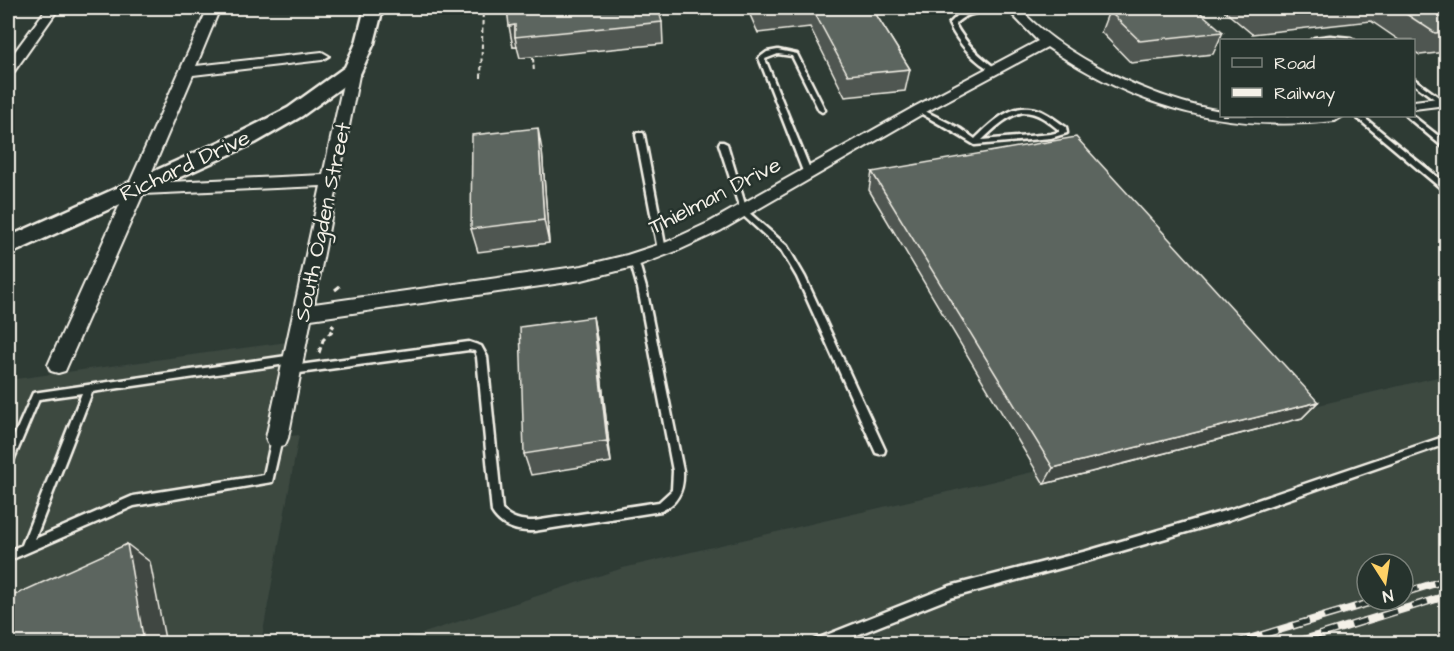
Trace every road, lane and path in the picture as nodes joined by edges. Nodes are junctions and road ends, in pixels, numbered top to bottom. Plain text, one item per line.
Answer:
1 (53, 8) edge
2 (214, 8) edge
3 (374, 8) edge
4 (483, 8) edge
5 (1050, 8) edge
6 (1010, 9) edge
7 (1322, 39) edge
8 (1340, 39) edge
9 (1046, 42) junction
10 (322, 56) dead end
11 (533, 58) dead end
12 (995, 69) junction
13 (8, 70) edge
14 (188, 70) junction
15 (353, 70) junction
16 (534, 73) dead end
17 (481, 78) dead end
18 (1415, 82) edge
19 (1444, 102) edge
20 (1415, 105) edge
21 (822, 110) dead end
22 (919, 110) junction
23 (1220, 114) edge
24 (1235, 117) edge
25 (1327, 117) edge
26 (1359, 117) edge
27 (1410, 117) edge
28 (640, 135) dead end
29 (975, 143) junction
30 (723, 144) dead end
31 (1446, 145) edge
32 (808, 174) junction
33 (331, 180) junction
34 (136, 189) junction
35 (1446, 189) edge
36 (743, 211) junction
37 (8, 247) edge
38 (662, 250) junction
39 (634, 260) junction
40 (340, 286) dead end
41 (335, 290) dead end
42 (304, 313) junction
43 (335, 328) dead end
44 (321, 345) dead end
45 (293, 364) junction
46 (58, 365) dead end
47 (89, 388) junction
48 (277, 438) joint
49 (1446, 440) edge
50 (880, 450) dead end
51 (8, 461) edge
52 (26, 548) junction
53 (8, 556) edge
54 (818, 644) edge

1 - 13 street
2 - 14 street
3 - 15 street, South Ogden Street
4 - 17 path
5 - 6 lane
6 - 9 street
6 - 12 lane
7 - 8 lane
9 - 12 street, Thielman Drive
9 - 23 street
10 - 14 street
11 - 16 path
12 - 22 street, Thielman Drive
14 - 34 street
15 - 33 street, South Ogden Street
15 - 34 street, Richard Drive
18 - 19 lane
19 - 20 street
21 - 32 lane
22 - 29 lane
22 - 32 street, Thielman Drive
24 - 25 street
26 - 35 lane
27 - 31 lane
28 - 38 lane
29 - 29 lane
30 - 36 lane
32 - 36 street, Thielman Drive
33 - 34 street
33 - 42 street, South Ogden Street
34 - 37 street, Richard Drive
34 - 46 street
36 - 38 street, Thielman Drive
36 - 50 lane
38 - 39 street, Thielman Drive
39 - 42 street, Thielman Drive
39 - 45 lane
40 - 41 path
42 - 45 street, South Ogden Street
43 - 44 path, South Ogden Street
45 - 47 lane
45 - 48 street, South Ogden Street
47 - 51 lane
47 - 52 lane
48 - 52 lane
49 - 54 lane
52 - 53 lane

